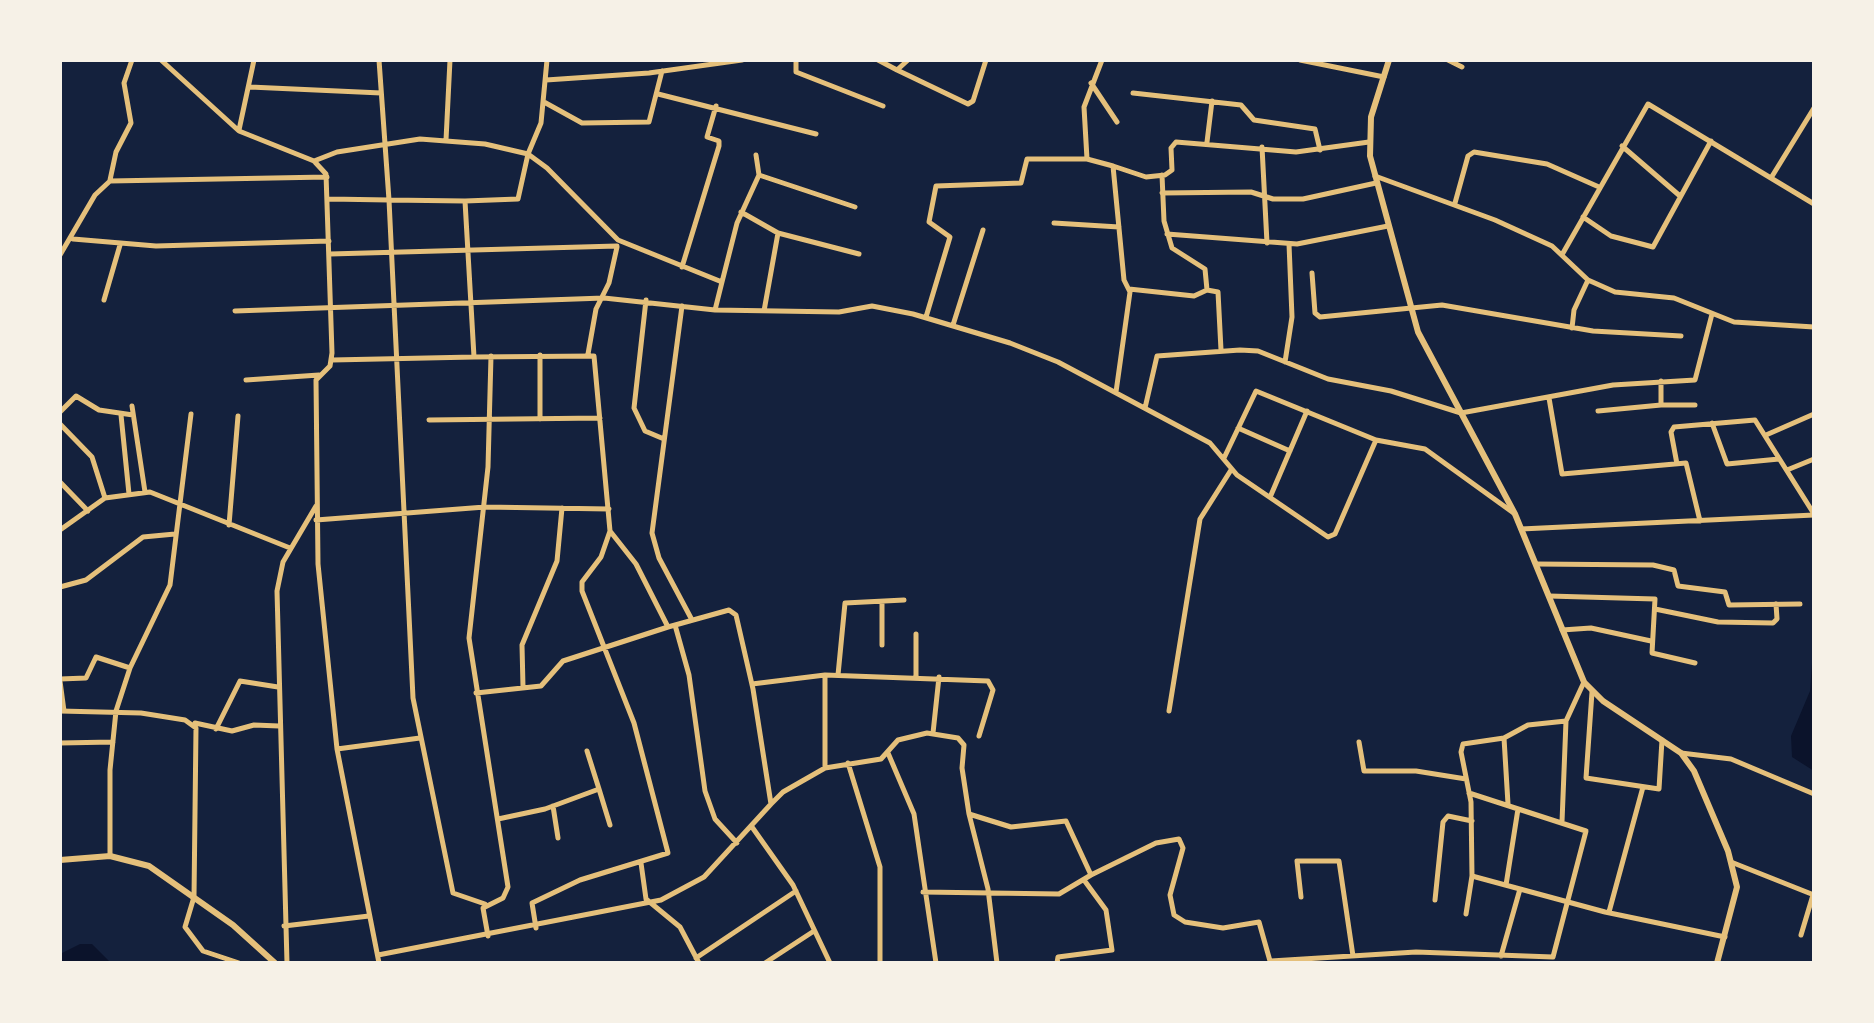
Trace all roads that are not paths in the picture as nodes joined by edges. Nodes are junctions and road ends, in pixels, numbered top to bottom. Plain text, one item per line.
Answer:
1 (132, 60) edge
2 (160, 60) edge
3 (254, 60) edge
4 (379, 60) edge
5 (450, 60) edge
6 (547, 60) edge
7 (742, 60) edge
8 (796, 60) edge
9 (878, 60) edge
10 (908, 60) edge
11 (986, 60) edge
12 (1102, 60) edge
13 (1300, 60) edge
14 (1389, 60) edge
15 (1448, 60) edge
16 (724, 61) edge
17 (1462, 67) dead end
18 (897, 70) junction
19 (662, 71) junction
20 (1384, 77) junction
21 (546, 80) junction
22 (1092, 83) junction
23 (250, 87) junction
24 (381, 93) junction
25 (1133, 93) dead end
26 (658, 94) junction
27 (544, 102) junction
28 (1212, 102) junction
29 (716, 106) junction
30 (882, 106) dead end
31 (1814, 108) edge
32 (1117, 122) dead end
33 (240, 130) junction
34 (816, 134) dead end
35 (446, 140) junction
36 (1711, 141) junction
37 (1207, 142) junction
38 (1369, 142) junction
39 (384, 144) junction
40 (1622, 146) junction
41 (1262, 147) junction
42 (1320, 150) junction
43 (528, 154) junction
44 (756, 155) dead end
45 (1087, 158) junction
46 (314, 161) junction
47 (1113, 166) junction
48 (759, 175) junction
49 (1162, 176) junction
50 (327, 178) junction
51 (1771, 178) junction
52 (1376, 180) junction
53 (110, 182) junction
54 (1599, 187) junction
55 (1162, 193) junction
56 (1264, 196) junction
57 (1681, 196) junction
58 (329, 199) junction
59 (389, 200) junction
60 (465, 201) junction
61 (1455, 204) junction
62 (1814, 204) edge
63 (856, 207) dead end
64 (741, 212) junction
65 (1583, 216) junction
66 (1054, 223) dead end
67 (1388, 226) junction
68 (1119, 228) junction
69 (983, 230) dead end
70 (778, 233) junction
71 (1168, 234) junction
72 (72, 239) junction
73 (329, 241) junction
74 (1266, 242) junction
75 (618, 243) junction
76 (1290, 244) junction
77 (120, 246) junction
78 (469, 253) junction
79 (1563, 253) junction
80 (330, 254) junction
81 (392, 254) junction
82 (859, 254) dead end
83 (60, 255) edge
84 (682, 266) junction
85 (1312, 273) dead end
86 (1588, 280) junction
87 (722, 282) junction
88 (1129, 289) junction
89 (1206, 290) junction
90 (602, 298) junction
91 (104, 300) dead end
92 (646, 300) junction
93 (470, 303) junction
94 (395, 304) junction
95 (331, 306) junction
96 (682, 306) junction
97 (1409, 306) junction
98 (715, 310) junction
99 (235, 311) dead end
100 (764, 311) junction
101 (1712, 314) junction
102 (926, 317) junction
103 (953, 324) junction
104 (1814, 327) edge
105 (1572, 328) junction
106 (1681, 336) dead end
107 (1221, 351) junction
108 (588, 354) junction
109 (540, 355) junction
110 (492, 356) junction
111 (474, 357) junction
112 (398, 358) junction
113 (332, 360) junction
114 (1285, 362) junction
115 (319, 374) junction
116 (246, 380) dead end
117 (1661, 380) junction
118 (60, 391) edge
119 (1116, 392) junction
120 (70, 398) junction
121 (1549, 398) junction
122 (1695, 404) dead end
123 (1661, 405) junction
124 (132, 406) dead end
125 (1146, 408) junction
126 (1307, 411) junction
127 (1598, 411) dead end
128 (60, 412) edge
129 (1460, 413) junction
130 (191, 414) dead end
131 (1814, 414) edge
132 (120, 415) junction
133 (133, 415) junction
134 (238, 416) dead end
135 (600, 418) junction
136 (540, 419) junction
137 (429, 420) dead end
138 (490, 420) junction
139 (1712, 423) junction
140 (60, 424) edge
141 (1238, 428) junction
142 (1766, 435) junction
143 (664, 440) junction
144 (1376, 440) junction
145 (1290, 452) junction
146 (1224, 458) junction
147 (1780, 459) junction
148 (1814, 459) edge
149 (1677, 464) junction
150 (1231, 470) junction
151 (1787, 470) junction
152 (60, 482) edge
153 (145, 492) junction
154 (129, 494) junction
155 (1271, 495) junction
156 (105, 498) junction
157 (180, 505) junction
158 (316, 506) junction
159 (485, 506) junction
160 (562, 508) junction
161 (609, 509) junction
162 (404, 510) junction
163 (88, 511) junction
164 (1516, 514) junction
165 (1814, 515) edge
166 (316, 520) junction
167 (1700, 520) junction
168 (228, 526) junction
169 (60, 530) edge
170 (1522, 530) junction
171 (610, 531) junction
172 (175, 534) junction
173 (290, 548) junction
174 (1536, 564) junction
175 (60, 587) edge
176 (1549, 596) junction
177 (904, 600) dead end
178 (882, 604) junction
179 (1776, 604) junction
180 (1800, 604) dead end
181 (1655, 609) junction
182 (692, 620) junction
183 (671, 626) junction
184 (1562, 630) junction
185 (916, 634) dead end
186 (1651, 642) junction
187 (882, 645) dead end
188 (605, 646) junction
189 (1695, 663) dead end
190 (130, 668) junction
191 (826, 675) junction
192 (838, 675) junction
193 (916, 676) junction
194 (939, 678) junction
195 (60, 680) edge
196 (1584, 682) junction
197 (752, 684) junction
198 (278, 687) junction
199 (524, 688) junction
200 (1592, 692) junction
201 (476, 693) junction
202 (62, 711) edge
203 (116, 711) junction
204 (1170, 711) dead end
205 (1566, 721) junction
206 (192, 723) junction
207 (279, 726) junction
208 (216, 729) junction
209 (933, 732) junction
210 (978, 736) dead end
211 (420, 738) junction
212 (1504, 738) junction
213 (1662, 740) junction
214 (112, 742) junction
215 (1359, 742) dead end
216 (60, 744) edge
217 (337, 749) junction
218 (587, 751) dead end
219 (888, 752) junction
220 (1681, 753) junction
221 (848, 763) junction
222 (825, 768) junction
223 (1466, 779) junction
224 (1643, 788) junction
225 (599, 789) junction
226 (1469, 793) junction
227 (1814, 794) edge
228 (771, 804) junction
229 (552, 806) junction
230 (1508, 806) junction
231 (1518, 809) junction
232 (969, 814) junction
233 (498, 818) junction
234 (1472, 822) junction
235 (1562, 822) junction
236 (610, 825) dead end
237 (752, 827) junction
238 (558, 838) dead end
239 (737, 843) junction
240 (110, 856) junction
241 (60, 860) edge
242 (641, 862) junction
243 (1732, 862) junction
244 (1091, 876) junction
245 (1472, 876) junction
246 (1084, 880) junction
247 (1506, 885) junction
248 (988, 889) junction
249 (1520, 889) junction
250 (796, 892) junction
251 (923, 892) junction
252 (1814, 895) edge
253 (194, 896) junction
254 (1301, 897) dead end
255 (1435, 900) dead end
256 (1569, 902) junction
257 (485, 904) junction
258 (652, 904) junction
259 (1608, 912) junction
260 (1466, 914) dead end
261 (369, 916) junction
262 (284, 926) junction
263 (536, 928) junction
264 (814, 931) junction
265 (1801, 935) dead end
266 (488, 936) junction
267 (1725, 937) junction
268 (1353, 956) junction
269 (1501, 956) junction
270 (378, 959) edge
271 (697, 960) edge
272 (1520, 960) edge
273 (270, 961) edge
274 (997, 962) edge
275 (1269, 962) edge
276 (239, 963) edge
277 (287, 963) edge
278 (765, 963) edge
279 (830, 963) edge
280 (880, 963) edge
281 (936, 963) edge
282 (1057, 963) edge
283 (1716, 963) edge

1 - 53 street
2 - 33 street
3 - 23 street
4 - 24 street
5 - 35 street
6 - 21 street
7 - 16 street
8 - 30 street
9 - 18 street
10 - 18 street
11 - 18 street
12 - 22 street
13 - 20 street
14 - 20 street
15 - 17 street
16 - 19 street
19 - 21 street
19 - 26 street
20 - 38 street
21 - 27 street
22 - 32 street
22 - 45 street
23 - 24 street
23 - 33 street
24 - 39 street
25 - 28 street
26 - 27 street
26 - 29 street
27 - 43 street
28 - 37 street
28 - 42 street
29 - 34 street
29 - 84 street
31 - 51 street
33 - 46 street
35 - 39 street
35 - 43 street
36 - 40 street
36 - 51 street
36 - 57 street
37 - 41 street
37 - 49 street
38 - 42 street
38 - 52 street
39 - 46 street
39 - 59 street
40 - 54 street
40 - 57 street
41 - 42 street
41 - 56 street
43 - 60 street
43 - 75 street
44 - 48 street
45 - 47 street
45 - 102 street
46 - 50 street
47 - 49 street
47 - 68 street
48 - 63 street
48 - 64 street
49 - 55 street
50 - 53 street
50 - 58 street
51 - 62 street
52 - 56 street
52 - 61 street
52 - 67 street
53 - 72 street
54 - 61 street
54 - 65 street
55 - 56 street
55 - 71 street
56 - 74 street
57 - 65 street
58 - 59 street
58 - 73 street
59 - 60 street
59 - 81 street
60 - 78 street
61 - 79 street
64 - 70 street
64 - 87 street
65 - 79 street
66 - 68 street
67 - 76 street
67 - 97 street
68 - 88 street
69 - 103 street
70 - 82 street
70 - 100 street
71 - 74 street
71 - 89 street
72 - 77 street
72 - 83 street
73 - 77 street
73 - 80 street
74 - 76 street
75 - 78 street
75 - 84 street
75 - 90 street
76 - 114 street
77 - 91 street
78 - 81 street
78 - 93 street
79 - 86 street
80 - 81 street
80 - 95 street
81 - 94 street
84 - 87 street
85 - 97 street
86 - 101 street
86 - 105 street
87 - 98 street
88 - 89 street
88 - 119 street
89 - 107 street
90 - 92 street
90 - 93 street
90 - 108 street
92 - 96 street
92 - 143 street
93 - 94 street
93 - 111 street
94 - 95 street
94 - 112 street
95 - 99 street
95 - 113 street
96 - 98 street
96 - 143 street
97 - 105 street
97 - 129 street
98 - 100 street
100 - 102 street
101 - 104 street
101 - 117 street
102 - 103 street
103 - 119 street
105 - 106 street
107 - 114 street
107 - 125 street
108 - 109 street
108 - 135 street
109 - 110 street
109 - 136 street
110 - 111 street
110 - 138 street
111 - 112 street
112 - 113 street
112 - 162 street
113 - 115 street
114 - 129 street
115 - 116 street
115 - 158 street
117 - 121 street
117 - 123 street
118 - 120 street
119 - 125 street
120 - 128 street
120 - 132 street
121 - 129 street
121 - 149 street
122 - 123 street
123 - 127 street
124 - 133 street
125 - 146 street
126 - 141 street
126 - 144 street
126 - 145 street
129 - 164 street
130 - 157 street
131 - 142 street
132 - 133 street
132 - 154 street
133 - 153 street
134 - 168 street
135 - 136 street
135 - 161 street
136 - 138 street
137 - 138 street
138 - 159 street
139 - 142 street
139 - 147 street
139 - 149 street
140 - 156 street
141 - 145 street
141 - 146 street
142 - 147 street
143 - 182 street
144 - 155 street
144 - 164 street
145 - 155 street
146 - 150 street
147 - 151 street
148 - 151 street
149 - 167 street
150 - 155 street
150 - 204 street
151 - 165 street
152 - 163 street
153 - 154 street
153 - 157 street
154 - 156 street
156 - 163 street
157 - 168 street
157 - 172 street
158 - 166 street
158 - 173 street
159 - 160 street
159 - 162 street
159 - 201 street
160 - 161 street
160 - 199 street
161 - 171 street
162 - 166 street
162 - 211 street
163 - 169 street
164 - 170 street
165 - 167 street
166 - 217 street
167 - 170 street
168 - 173 street
170 - 174 street
171 - 183 street
171 - 188 street
172 - 175 street
172 - 190 street
173 - 198 street
174 - 176 street
174 - 179 street
176 - 181 street
176 - 184 street
177 - 178 street
178 - 187 street
178 - 192 street
179 - 180 street
179 - 181 street
181 - 186 street
182 - 183 street
182 - 197 street
183 - 188 street
183 - 239 street
184 - 186 street
184 - 196 street
185 - 193 street
186 - 189 street
188 - 199 street
188 - 242 street
190 - 195 street
190 - 203 street
191 - 192 street
191 - 197 street
191 - 222 street
192 - 193 street
193 - 194 street
194 - 209 street
194 - 210 street
195 - 202 street
196 - 200 street
196 - 205 street
197 - 228 street
198 - 207 street
198 - 208 street
199 - 201 street
200 - 213 street
200 - 224 street
201 - 233 street
202 - 203 street
203 - 206 street
203 - 214 street
205 - 212 street
205 - 235 street
206 - 208 street
206 - 253 street
207 - 208 street
207 - 262 street
209 - 219 street
209 - 232 street
211 - 217 street
211 - 257 street
212 - 223 street
212 - 230 street
213 - 220 street
213 - 224 street
214 - 216 street
214 - 240 street
215 - 223 street
217 - 261 street
218 - 225 street
219 - 221 street
219 - 251 street
220 - 227 street
220 - 243 street
221 - 222 street
221 - 280 street
222 - 228 street
223 - 226 street
224 - 259 street
225 - 229 street
225 - 236 street
226 - 230 street
226 - 234 street
228 - 237 street
229 - 233 street
229 - 238 street
230 - 231 street
231 - 235 street
231 - 247 street
232 - 244 street
232 - 248 street
233 - 257 street
234 - 245 street
234 - 255 street
235 - 256 street
237 - 239 street
237 - 250 street
239 - 258 street
240 - 241 street
240 - 253 street
242 - 258 street
242 - 263 street
243 - 252 street
243 - 267 street
244 - 246 street
244 - 275 street
245 - 247 street
245 - 260 street
246 - 248 street
246 - 282 street
247 - 249 street
248 - 251 street
248 - 274 street
249 - 256 street
249 - 269 street
250 - 264 street
250 - 271 street
251 - 281 street
252 - 265 street
253 - 273 street
253 - 276 street
254 - 268 street
256 - 259 street
256 - 272 street
257 - 266 street
258 - 263 street
258 - 271 street
259 - 267 street
261 - 262 street
261 - 270 street
262 - 277 street
263 - 266 street
264 - 278 street
264 - 279 street
266 - 270 street
267 - 283 street
268 - 269 street
268 - 275 street
269 - 272 street

